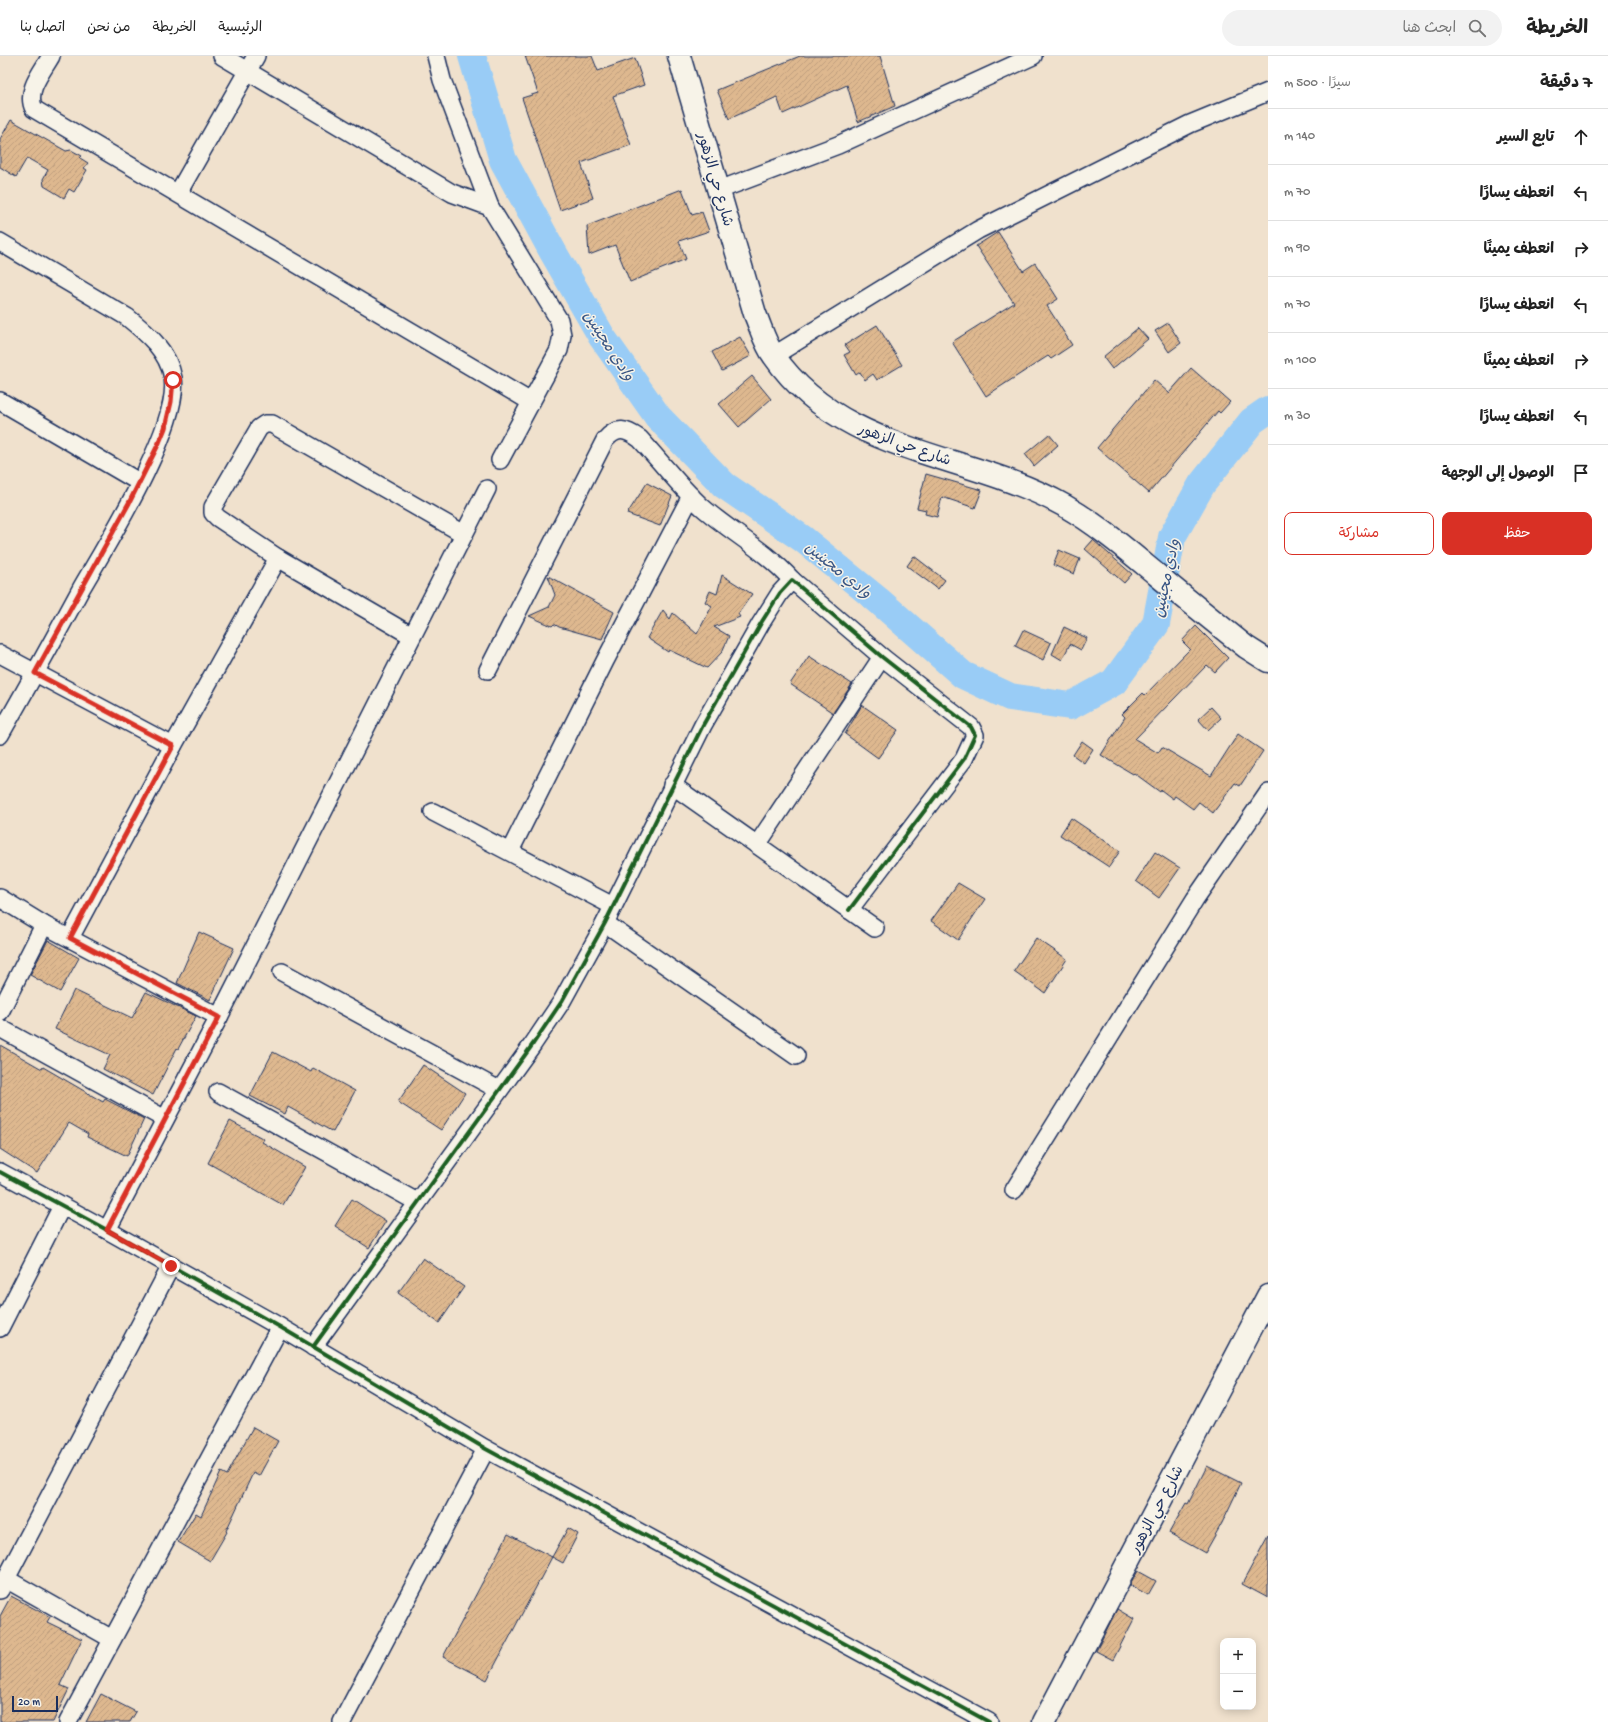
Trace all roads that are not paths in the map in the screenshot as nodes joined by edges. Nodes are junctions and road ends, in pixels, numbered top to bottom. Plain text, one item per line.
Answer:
1 (51, 56) edge
2 (222, 56) edge
3 (436, 56) edge
4 (679, 56) edge
5 (1034, 56) edge
6 (252, 63) edge
7 (1268, 92) edge
8 (719, 190) junction
9 (178, 193) junction
10 (490, 207) junction
11 (0, 242) edge
12 (773, 356) junction
13 (0, 401) edge
14 (531, 402) junction
15 (500, 460) dead end
16 (139, 482) junction
17 (487, 489) dead end
18 (691, 496) junction
19 (464, 534) junction
20 (278, 558) junction
21 (792, 580) junction
22 (412, 636) junction
23 (0, 654) edge
24 (882, 657) junction
25 (1267, 659) edge
26 (488, 670) dead end
27 (35, 673) junction
28 (0, 735) edge
29 (173, 746) junction
30 (672, 785) junction
31 (1268, 794) edge
32 (433, 812) dead end
33 (757, 845) junction
34 (510, 851) junction
35 (0, 898) edge
36 (613, 906) junction
37 (849, 910) junction
38 (605, 923) junction
39 (44, 925) junction
40 (875, 928) dead end
41 (70, 938) junction
42 (282, 972) dead end
43 (0, 1012) edge
44 (219, 1017) junction
45 (0, 1028) edge
46 (796, 1056) dead end
47 (499, 1090) junction
48 (218, 1092) dead end
49 (165, 1119) junction
50 (0, 1172) edge
51 (1014, 1190) dead end
52 (417, 1202) junction
53 (62, 1206) junction
54 (107, 1230) junction
55 (171, 1266) junction
56 (1268, 1296) edge
57 (280, 1327) junction
58 (0, 1328) edge
59 (313, 1347) junction
60 (486, 1449) junction
61 (4, 1578) edge
62 (112, 1639) junction
63 (68, 1722) edge
64 (342, 1722) edge
65 (989, 1722) edge
66 (1044, 1722) edge

1 - 9 street
2 - 6 street
3 - 10 street
4 - 8 street, شارع حي الزهور
5 - 8 street
6 - 9 street
6 - 10 street
7 - 12 street
8 - 12 street, شارع حي الزهور
9 - 14 street
10 - 14 street
11 - 16 street
12 - 25 street, شارع حي الزهور
13 - 16 street
14 - 15 street
16 - 27 street
17 - 19 street
18 - 21 street
18 - 26 street
18 - 34 street
19 - 20 street
19 - 22 street
20 - 22 street
20 - 29 street
21 - 24 street
21 - 30 street
22 - 44 street
23 - 27 street
24 - 33 street
24 - 37 street
27 - 28 street
27 - 29 street
29 - 41 street
30 - 33 street
30 - 36 street
31 - 51 street
32 - 34 street
33 - 37 street
34 - 36 street
35 - 39 street
36 - 38 street
37 - 40 street
38 - 46 street
38 - 47 street
39 - 41 street
39 - 43 street
41 - 44 street
42 - 47 street
44 - 49 street
45 - 49 street
47 - 52 street
48 - 52 street
49 - 54 street
50 - 53 street
52 - 59 street
53 - 54 street
53 - 58 street
54 - 55 street
55 - 57 street
55 - 61 street
56 - 66 street, شارع حي الزهور
57 - 59 street
57 - 62 street
59 - 60 street
60 - 64 street
60 - 65 street
61 - 62 street
62 - 63 street

